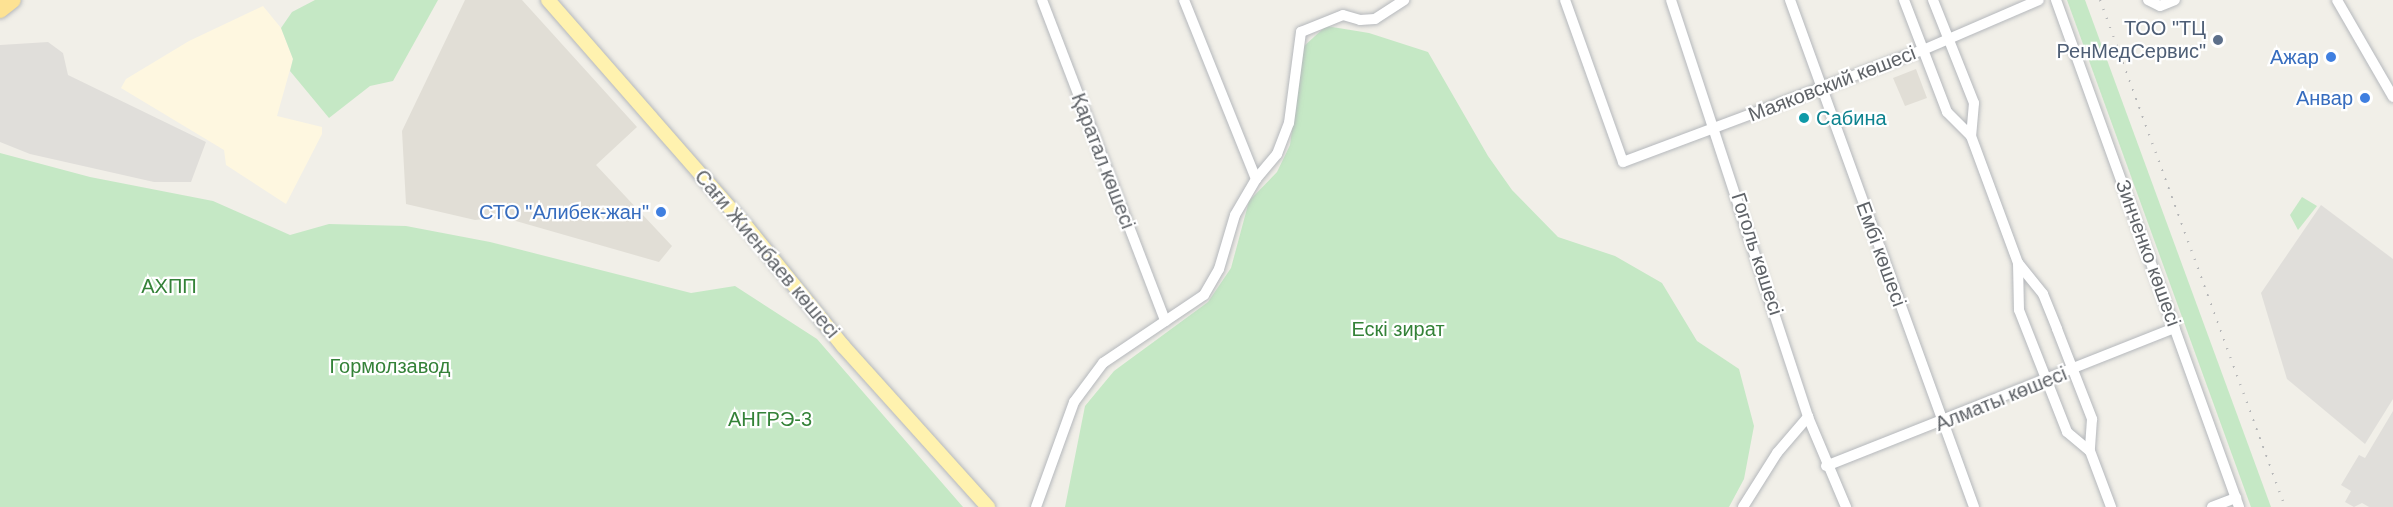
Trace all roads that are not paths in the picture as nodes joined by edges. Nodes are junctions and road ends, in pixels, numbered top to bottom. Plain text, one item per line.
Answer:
1 (13, 0) edge
2 (548, 0) edge
3 (1042, 0) edge
4 (1184, 0) edge
5 (1404, 0) edge
6 (1564, 0) edge
7 (1671, 0) edge
8 (1790, 0) edge
9 (1904, 0) edge
10 (1934, 0) edge
11 (2039, 0) edge
12 (2056, 0) edge
13 (2148, 0) edge
14 (2175, 0) edge
15 (2337, 0) edge
16 (0, 10) edge
17 (1950, 39) junction
18 (1923, 50) junction
19 (1821, 87) junction
20 (2393, 97) edge
21 (1716, 129) junction
22 (1971, 136) junction
23 (1256, 179) junction
24 (2018, 263) junction
25 (1165, 321) junction
26 (2175, 328) junction
27 (2073, 370) junction
28 (2048, 381) junction
29 (1808, 417) junction
30 (1942, 423) junction
31 (2090, 451) junction
32 (1826, 466) junction
33 (2238, 503) edge
34 (988, 507) edge
35 (1036, 507) edge
36 (1743, 507) edge
37 (1846, 507) edge
38 (1974, 507) edge
39 (2111, 507) edge
40 (2212, 507) edge

1 - 16 highway
2 - 34 main road, Сағи Жиенбаев көшесі
3 - 25 street, Қаратал көшесі
4 - 23 street
5 - 23 street
6 - 21 street, Маяковский көшесі
7 - 21 street, Гоголь көшесі
8 - 19 street, Ембі көшесі
9 - 18 street
10 - 17 street
11 - 17 street, Маяковский көшесі
12 - 26 street, Зинченко көшесі
13 - 14 street
15 - 20 street
17 - 18 street, Маяковский көшесі
17 - 22 street
18 - 19 street, Маяковский көшесі
18 - 22 street
19 - 21 street, Маяковский көшесі
19 - 30 street, Ембі көшесі
21 - 29 street, Гоголь көшесі
22 - 24 street
23 - 25 street
24 - 27 street
24 - 28 street
25 - 35 street
26 - 27 street, Алматы көшесі
26 - 33 street, Зинченко көшесі
27 - 28 street, Алматы көшесі
27 - 31 street
28 - 30 street, Алматы көшесі
28 - 31 street
29 - 32 street, Гоголь көшесі
29 - 36 street
30 - 32 street, Алматы көшесі
30 - 38 street, Ембі көшесі
31 - 39 street
32 - 37 street, Гоголь көшесі
33 - 40 street

